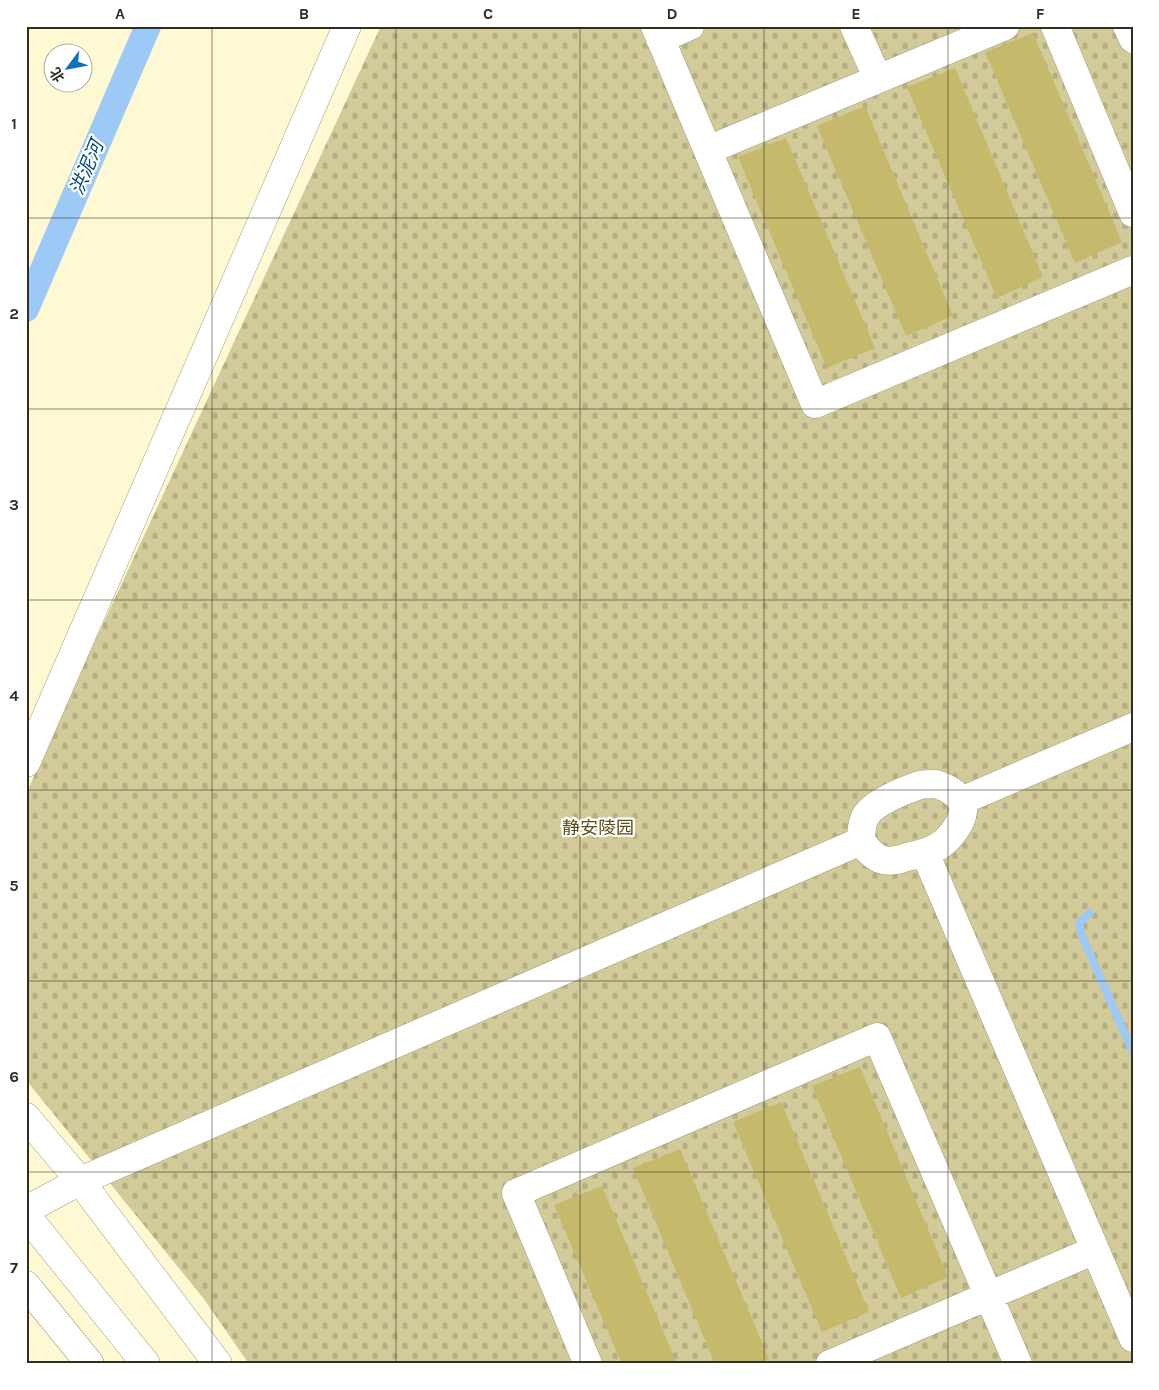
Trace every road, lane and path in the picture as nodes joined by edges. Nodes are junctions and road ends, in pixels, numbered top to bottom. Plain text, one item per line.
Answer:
1 (347, 26) edge
2 (690, 26) edge
3 (854, 26) edge
4 (1005, 26) edge
5 (1054, 26) edge
6 (1127, 26) edge
7 (658, 32) edge
8 (1133, 39) edge
9 (878, 79) junction
10 (708, 150) junction
11 (1133, 213) edge
12 (1133, 270) edge
13 (1133, 727) edge
14 (26, 763) edge
15 (961, 802) junction
16 (861, 841) junction
17 (925, 853) junction
18 (26, 1118) edge
19 (80, 1181) junction
20 (26, 1210) edge
21 (26, 1215) edge
22 (1094, 1250) junction
23 (26, 1285) edge
24 (989, 1295) junction
25 (1124, 1296) edge
26 (1133, 1338) edge
27 (90, 1364) edge
28 (146, 1364) edge
29 (218, 1364) edge
30 (588, 1364) edge
31 (830, 1364) edge
32 (1018, 1364) edge

1 - 14 main road
2 - 7 main road
3 - 9 main road
4 - 9 main road
5 - 11 main road
6 - 8 main road
7 - 10 main road
9 - 10 main road
10 - 12 main road
13 - 15 main road
15 - 16 main road
15 - 17 main road
16 - 17 main road
16 - 19 main road
17 - 22 main road
18 - 19 main road
19 - 20 main road
19 - 29 main road
21 - 28 main road
22 - 24 main road
22 - 25 main road
23 - 27 main road
24 - 30 main road
24 - 31 main road
24 - 32 main road
25 - 26 main road

